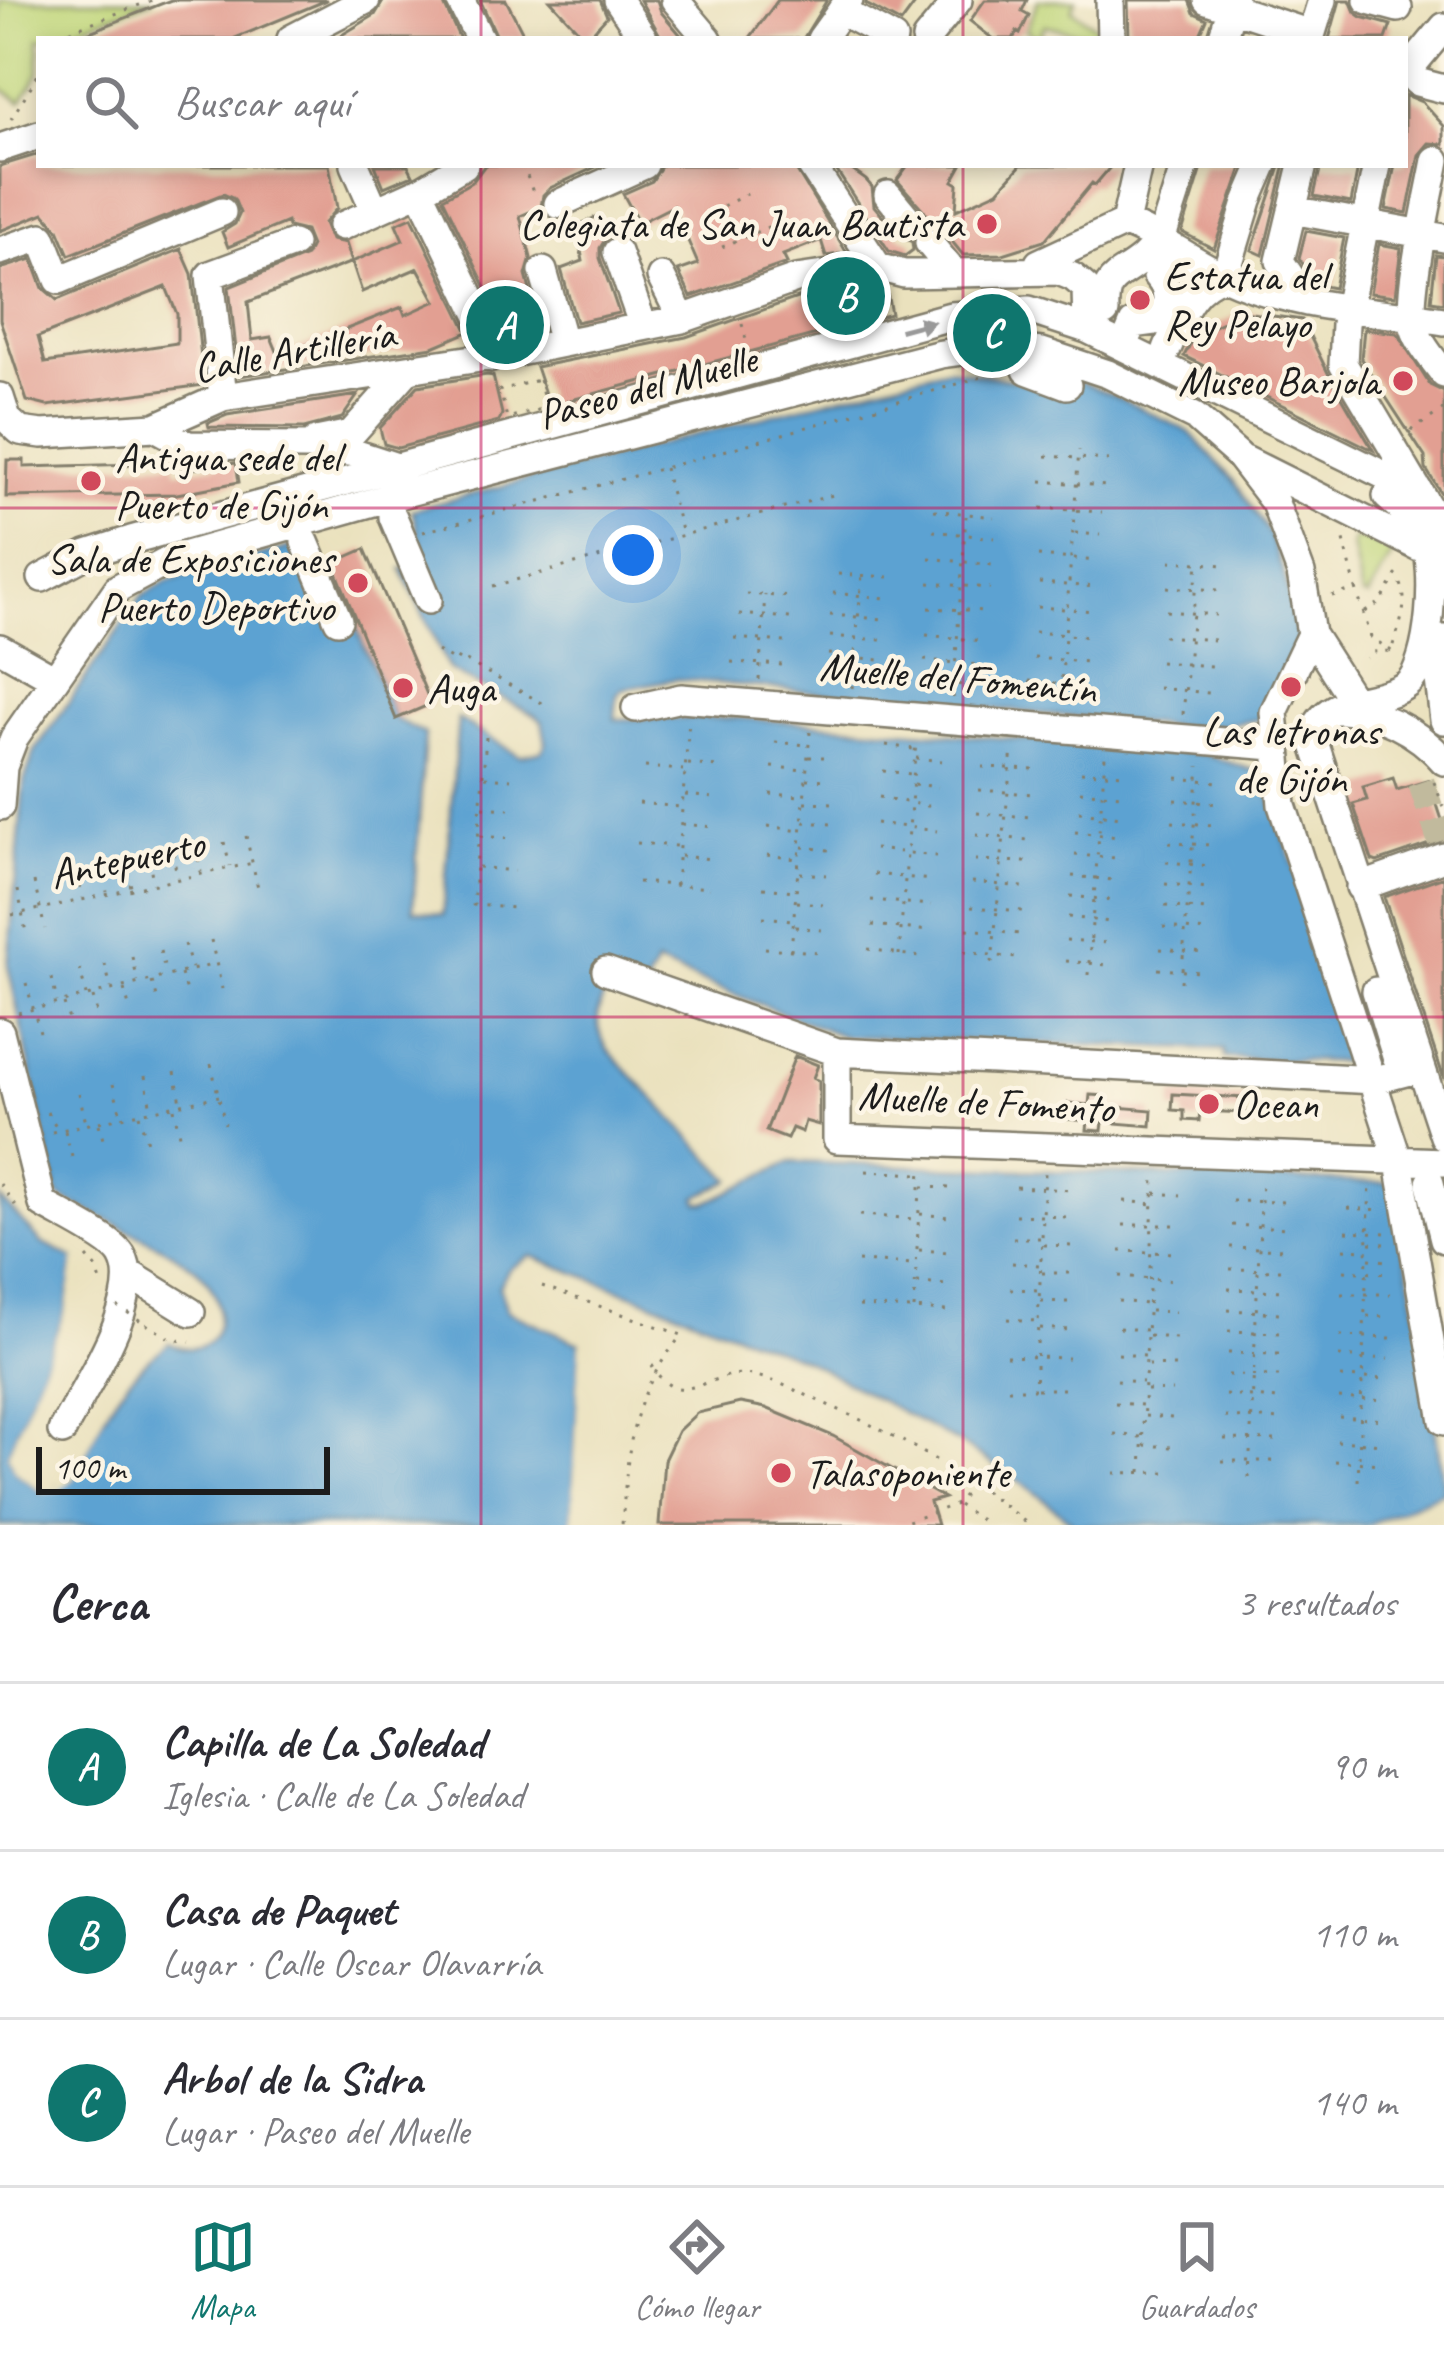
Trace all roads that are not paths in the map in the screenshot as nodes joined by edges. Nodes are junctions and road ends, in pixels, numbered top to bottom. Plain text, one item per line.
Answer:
1 (367, 0) edge
2 (460, 0) edge
3 (618, 0) edge
4 (675, 0) edge
5 (1110, 0) edge
6 (1270, 0) edge
7 (1322, 0) edge
8 (1368, 0) edge
9 (845, 6) edge
10 (1398, 8) dead end
11 (1224, 20) edge
12 (1444, 27) edge
13 (1301, 34) edge
14 (298, 36) edge
15 (478, 36) edge
16 (642, 36) edge
17 (705, 36) edge
18 (823, 36) edge
19 (889, 36) edge
20 (1111, 36) edge
21 (1408, 70) edge
22 (1408, 74) edge
23 (1444, 89) edge
24 (36, 136) edge
25 (0, 148) edge
26 (1436, 160) dead end
27 (356, 168) edge
28 (461, 168) edge
29 (637, 168) edge
30 (813, 168) edge
31 (1137, 168) edge
32 (1184, 168) edge
33 (1262, 168) edge
34 (1302, 168) edge
35 (1376, 168) edge
36 (888, 195) dead end
37 (425, 199) junction
38 (549, 208) road end
39 (1292, 210) junction
40 (375, 211) junction
41 (222, 212) dead end
42 (1125, 223) junction
43 (342, 226) dead end
44 (1365, 226) junction
45 (1162, 237) junction
46 (1433, 237) edge
47 (293, 244) dead end
48 (0, 251) edge
49 (617, 252) dead end
50 (1039, 263) dead end
51 (878, 267) junction
52 (543, 271) dead end
53 (953, 272) junction
54 (1133, 273) junction
55 (1225, 276) junction
56 (661, 277) dead end
57 (1307, 302) junction
58 (1348, 310) junction
59 (1174, 311) junction
60 (1412, 316) junction
61 (682, 319) junction
62 (1096, 321) junction
63 (1444, 321) edge
64 (643, 326) junction
65 (1129, 334) dead end
66 (563, 342) junction
67 (1167, 349) dead end
68 (492, 358) junction
69 (1027, 370) dead end
70 (406, 373) junction
71 (1444, 374) edge
72 (1066, 385) dead end
73 (0, 397) edge
74 (223, 398) junction
75 (155, 428) junction
76 (1388, 441) junction
77 (308, 446) junction
78 (1240, 458) junction
79 (1344, 458) junction
80 (400, 468) junction
81 (404, 526) road end
82 (1426, 527) edge
83 (305, 542) dead end
84 (42, 578) dead end
85 (428, 600) dead end
86 (338, 620) dead end
87 (1311, 634) junction
88 (1444, 639) edge
89 (0, 648) edge
90 (55, 679) junction
91 (1341, 702) junction
92 (636, 708) dead end
93 (1444, 719) edge
94 (1275, 758) junction
95 (1444, 761) tunnel mouth
96 (0, 806) edge
97 (1444, 857) edge
98 (1360, 887) junction
99 (606, 970) dead end
100 (9, 1023) edge
101 (837, 1052) junction
102 (1409, 1062) junction
103 (1375, 1080) junction
104 (1444, 1136) edge
105 (1399, 1163) junction
106 (1437, 1173) edge
107 (1444, 1239) edge
108 (128, 1273) junction
109 (132, 1312) road end
110 (191, 1312) dead end
111 (1444, 1421) edge

1 - 14 street
2 - 15 street
3 - 16 street
4 - 17 street
5 - 20 street
6 - 13 street
7 - 13 street
8 - 10 street
9 - 18 street
9 - 19 street
11 - 13 street
12 - 21 street
22 - 23 street
24 - 25 street
26 - 46 street
27 - 40 street
28 - 37 street
29 - 38 street
30 - 51 street
31 - 42 street
32 - 45 street
33 - 55 street
34 - 39 street
35 - 44 street
36 - 53 street
37 - 40 street
37 - 68 street
39 - 44 street
39 - 57 street
40 - 43 street
41 - 48 street
42 - 45 street
42 - 50 street
42 - 54 street
44 - 46 street
44 - 58 street
45 - 54 street
45 - 55 street
46 - 60 street
47 - 74 street
49 - 64 street
51 - 53 street, Calle Artillería
51 - 61 street, Calle Artillería
52 - 66 street
53 - 62 street, Calle Artillería
54 - 59 street
54 - 62 street
55 - 57 street
55 - 59 street
56 - 61 street
57 - 58 street
58 - 60 street
58 - 76 street
59 - 65 street
59 - 67 street
60 - 63 street
60 - 71 street
61 - 64 street, Calle Artillería
62 - 79 street
80 -> 62 street
64 - 66 street, Calle Artillería
66 - 68 street, Calle Artillería
68 - 70 street, Calle Artillería
69 - 72 street
70 - 74 street, Calle Artillería
70 - 77 street
73 - 75 street, Calle Artillería
74 - 75 street, Calle Artillería
75 - 77 street
76 - 79 street
76 - 82 street
77 - 80 street
78 - 82 street
78 - 87 street, Paseo del Muelle
78 - 90 street, Paseo del Muelle
79 - 82 street
80 - 84 street
81 - 85 street
82 - 91 street
83 - 86 street
87 - 91 street
87 - 94 street
88 - 93 street
89 - 90 street
90 - 96 street, Paseo del Muelle
91 - 95 street
91 - 98 street
92 - 94 street, Muelle del Fomentín
94 - 103 street
97 - 98 street
98 - 102 street
99 - 101 street
100 - 108 street
101 - 103 street, Muelle de Fomento
101 - 105 street, Muelle de Fomento
102 - 103 street, Muelle de Fomento
102 - 104 street
103 - 105 street
105 - 106 street, Muelle de Fomento
105 - 111 street
106 - 107 street
108 - 109 street
108 - 110 street

